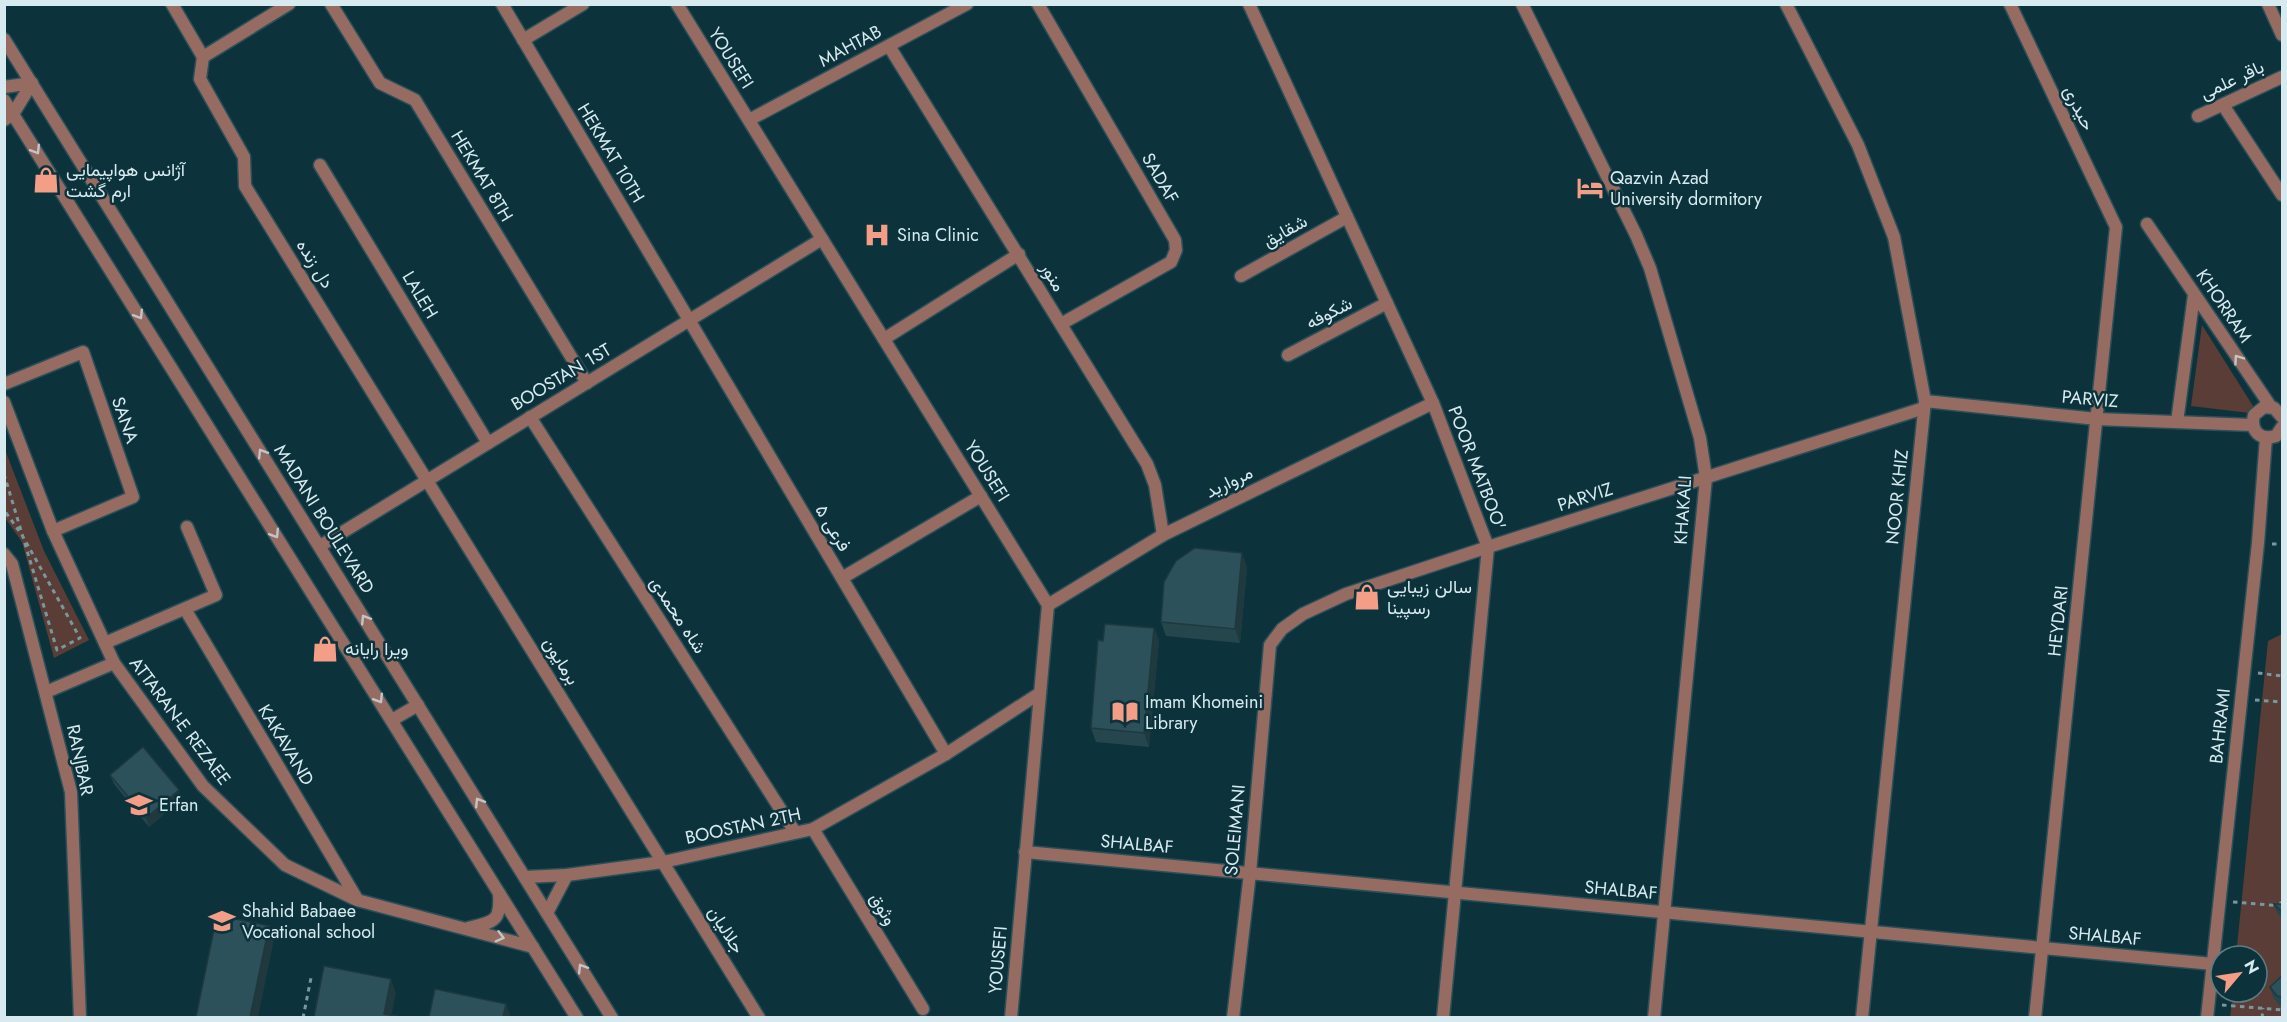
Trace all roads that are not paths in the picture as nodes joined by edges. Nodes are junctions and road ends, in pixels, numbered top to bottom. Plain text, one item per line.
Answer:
1 (172, 4) edge
2 (289, 4) edge
3 (331, 4) edge
4 (502, 4) edge
5 (583, 4) edge
6 (677, 4) edge
7 (968, 4) edge
8 (1038, 4) edge
9 (1249, 4) edge
10 (1522, 4) edge
11 (1786, 4) edge
12 (2010, 4) edge
13 (2268, 4) edge
14 (2283, 35) edge
15 (4, 39) edge
16 (523, 40) junction
17 (890, 46) junction
18 (203, 57) junction
19 (2283, 77) edge
20 (32, 83) junction
21 (4, 87) edge
22 (4, 100) edge
23 (2223, 105) junction
24 (2198, 116) dead end
25 (9, 117) edge
26 (748, 120) junction
27 (320, 165) dead end
28 (2283, 195) edge
29 (1347, 217) junction
30 (2147, 224) dead end
31 (822, 239) junction
32 (1019, 254) junction
33 (1241, 276) dead end
34 (2194, 295) junction
35 (1387, 303) junction
36 (689, 320) junction
37 (1061, 324) junction
38 (884, 339) junction
39 (1288, 355) dead end
40 (587, 383) junction
41 (4, 384) edge
42 (4, 402) edge
43 (1433, 403) junction
44 (1924, 405) junction
45 (2271, 407) junction
46 (530, 417) junction
47 (2283, 417) edge
48 (2097, 419) junction
49 (2177, 422) junction
50 (2252, 425) junction
51 (2283, 427) edge
52 (2266, 438) junction
53 (488, 443) junction
54 (1706, 478) junction
55 (428, 480) junction
56 (981, 496) junction
57 (187, 526) dead end
58 (53, 531) junction
59 (1163, 535) junction
60 (320, 546) junction
61 (1488, 547) junction
62 (4, 554) edge
63 (842, 578) junction
64 (1048, 605) junction
65 (184, 609) junction
66 (105, 643) junction
67 (1270, 645) joint
68 (114, 663) junction
69 (46, 692) junction
70 (1040, 693) junction
71 (418, 705) junction
72 (392, 720) junction
73 (946, 754) junction
74 (813, 829) junction
75 (795, 832) junction
76 (1026, 852) junction
77 (663, 862) junction
78 (1250, 873) junction
79 (567, 875) junction
80 (525, 877) junction
81 (1456, 892) junction
82 (499, 893) junction
83 (357, 900) junction
84 (1664, 912) junction
85 (547, 913) junction
86 (466, 928) junction
87 (1872, 932) junction
88 (2215, 944) edge
89 (533, 947) junction
90 (2042, 948) junction
91 (2209, 964) edge
92 (923, 1009) dead end
93 (80, 1017) edge
94 (577, 1017) edge
95 (612, 1017) edge
96 (759, 1017) edge
97 (1011, 1017) edge
98 (1233, 1017) edge
99 (1443, 1017) edge
100 (1654, 1017) edge
101 (1862, 1017) edge
102 (2035, 1017) edge

1 - 18 street
2 - 18 street
3 - 40 street, HEKMAT 8TH
4 - 16 street, HEKMAT 10TH
5 - 16 street
6 - 26 street, YOUSEFI
7 - 17 street, MAHTAB
8 - 37 street, SADAF
9 - 29 street, POOR MATBOO'
10 - 54 street, KHAKALI
11 - 44 street, NOOR KHIZ
12 - 48 street, HEYDARI
13 - 14 street
15 - 20 street, MADANI BOULEVARD
16 - 36 street, HEKMAT 10TH
17 - 26 street, MAHTAB
17 - 32 street, منور
18 - 55 street, دل زنده
19 - 23 street, باقر علمی
20 - 21 street
20 - 25 street
60 -> 20 street, MADANI BOULEVARD
22 - 25 street
23 - 24 street, باقر علمی
23 - 28 street
25 -> 72 street
26 - 31 street, YOUSEFI
27 - 53 street, LALEH
29 - 33 street, شقایق
29 - 35 street, POOR MATBOO'
30 - 34 street, KHORRAM
31 - 36 street, BOOSTAN 1ST
31 - 38 street, YOUSEFI
32 - 37 street, منور
32 - 38 street
45 -> 34 street, KHORRAM
34 - 49 street
35 - 39 street, شکوفه
35 - 43 street, POOR MATBOO'
36 - 40 street, BOOSTAN 1ST
36 - 63 street, فرعی ۵
37 - 59 street, منور
38 - 56 street, YOUSEFI
40 - 46 street, BOOSTAN 1ST
41 - 58 street, SANA
42 - 58 street, ATTARAN-E REZAEE
43 - 59 street, مروارید
43 - 61 street, POOR MATBOO'
44 - 48 street, PARVIZ
44 - 54 street, PARVIZ
44 - 87 street, NOOR KHIZ
45 - 47 street, KHORRAM
45 - 50 street
46 - 53 street, BOOSTAN 1ST
46 - 75 street, شاه محمدی
48 - 49 street, PARVIZ
48 - 90 street, HEYDARI
49 - 50 street, PARVIZ
50 - 52 street
51 - 52 street
52 - 88 street, BAHRAMI
53 - 55 street, BOOSTAN 1ST
54 - 61 street, PARVIZ
54 - 84 street, KHAKALI
55 - 60 street, BOOSTAN 1ST
55 - 77 street, برمایون
56 - 63 street
56 - 64 street, YOUSEFI
57 - 65 street
58 - 66 street, ATTARAN-E REZAEE
59 - 64 street, مروارید
71 -> 60 street, MADANI BOULEVARD
61 - 67 street, PARVIZ
61 - 81 street, POOR MATBOO'
62 - 69 street, RANJBAR
63 - 73 street, فرعی ۵
64 - 70 street, YOUSEFI
65 - 66 street
65 - 83 street, KAKAVAND
66 - 68 street, ATTARAN-E REZAEE
67 - 78 street, SOLEIMANI
68 - 69 street
68 - 83 street, ATTARAN-E REZAEE
69 - 93 street, RANJBAR
70 - 73 street, BOOSTAN 2TH
70 - 76 street, YOUSEFI
71 - 72 street
80 -> 71 street, MADANI BOULEVARD
72 - 82 street
73 - 74 street, BOOSTAN 2TH
74 - 75 street, BOOSTAN 2TH
74 - 92 street, وثوق
75 - 77 street, BOOSTAN 2TH
76 - 78 street, SHALBAF
76 - 97 street, YOUSEFI
77 - 79 street, BOOSTAN 2TH
77 - 96 street, جلالیان
78 - 81 street, SHALBAF
78 - 98 street, SOLEIMANI
79 - 80 street, BOOSTAN 2TH
79 - 85 street
80 - 85 street, MADANI BOULEVARD
81 - 84 street, SHALBAF
81 - 99 street, POOR MATBOO'
82 - 86 street
82 - 89 street
83 - 86 street, ATTARAN-E REZAEE
84 - 87 street, SHALBAF
84 - 100 street, KHAKALI
95 -> 85 street, MADANI BOULEVARD
86 -> 89 street, ATTARAN-E REZAEE
87 - 90 street, SHALBAF
87 - 101 street, NOOR KHIZ
89 - 94 street
90 - 91 street, SHALBAF
90 - 102 street, HEYDARI

